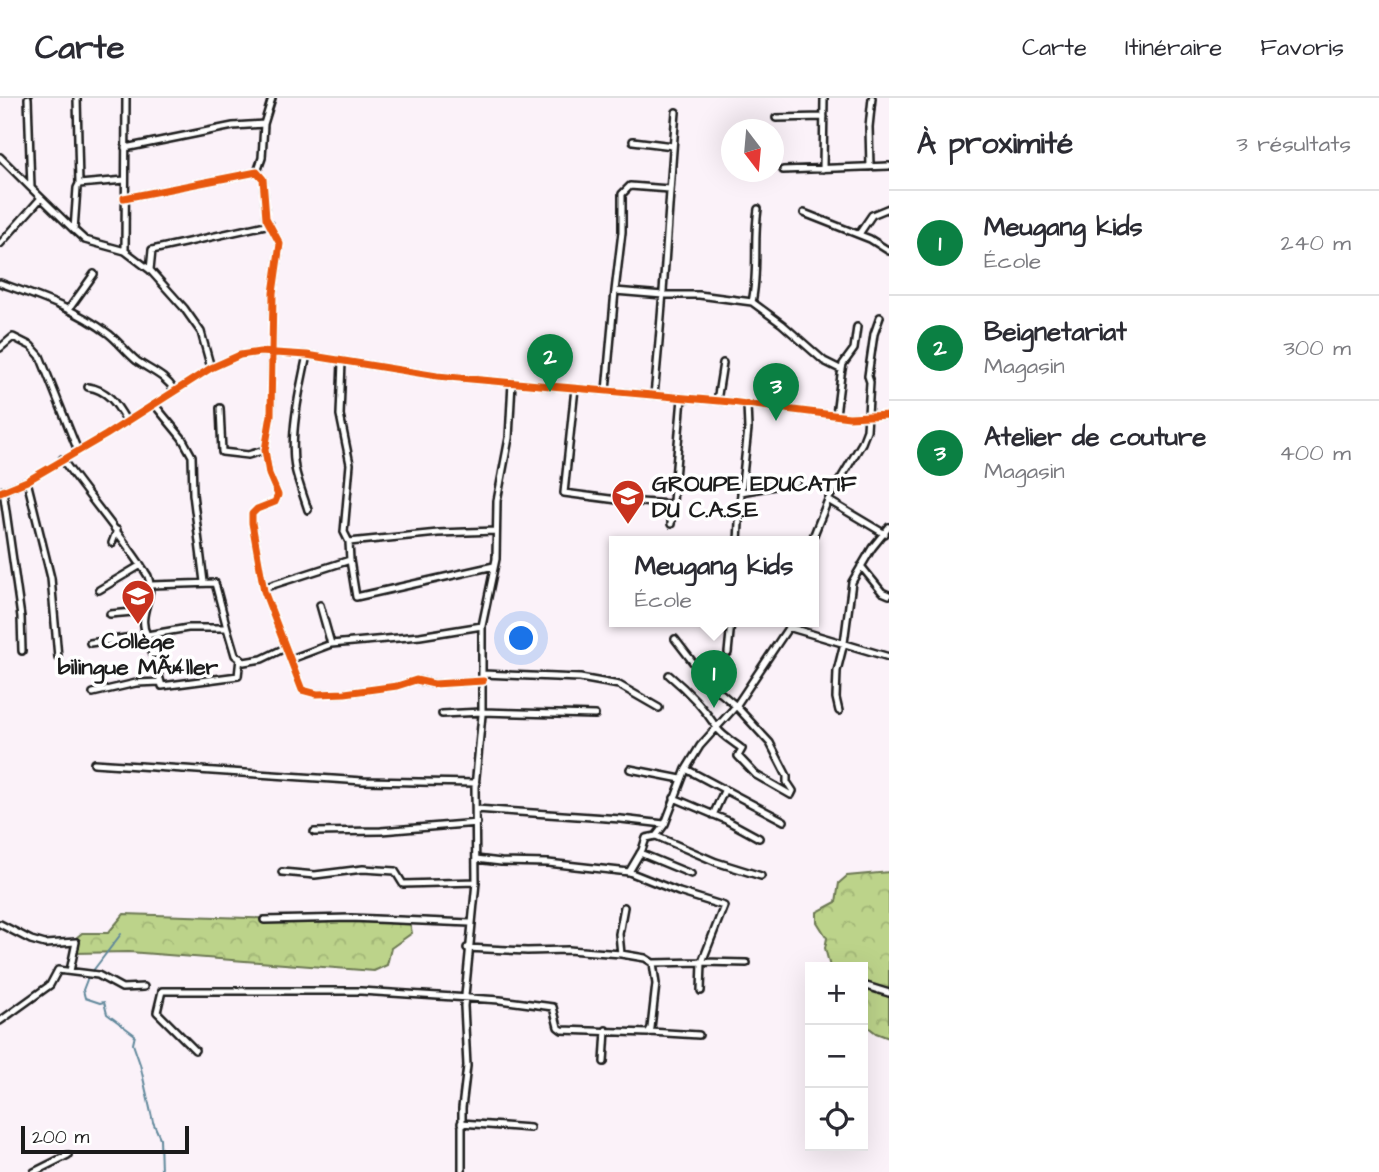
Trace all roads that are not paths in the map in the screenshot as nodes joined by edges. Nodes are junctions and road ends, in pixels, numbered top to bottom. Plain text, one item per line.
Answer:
1 (29, 98) edge
2 (77, 98) edge
3 (124, 98) edge
4 (272, 98) edge
5 (824, 98) edge
6 (872, 98) edge
7 (676, 112) dead end
8 (824, 117) junction
9 (776, 118) dead end
10 (264, 124) junction
11 (633, 141) dead end
12 (673, 146) junction
13 (125, 148) junction
14 (0, 157) edge
15 (889, 166) edge
16 (870, 167) junction
17 (823, 169) junction
18 (784, 170) edge
19 (257, 172) junction
20 (125, 180) junction
21 (79, 184) junction
22 (31, 188) junction
23 (669, 189) junction
24 (41, 198) junction
25 (124, 198) junction
26 (889, 208) edge
27 (758, 209) dead end
28 (804, 213) dead end
29 (270, 224) junction
30 (74, 230) junction
31 (859, 234) junction
32 (0, 244) edge
33 (125, 251) junction
34 (889, 251) edge
35 (149, 270) junction
36 (94, 274) dead end
37 (0, 283) edge
38 (615, 291) junction
39 (663, 295) junction
40 (752, 302) junction
41 (69, 309) junction
42 (880, 317) dead end
43 (858, 327) dead end
44 (0, 348) edge
45 (271, 351) junction
46 (307, 355) junction
47 (342, 361) junction
48 (723, 363) dead end
49 (211, 368) junction
50 (842, 370) junction
51 (512, 382) junction
52 (88, 387) dead end
53 (575, 388) junction
54 (175, 391) junction
55 (606, 391) junction
56 (653, 395) junction
57 (682, 398) junction
58 (718, 401) junction
59 (154, 404) junction
60 (747, 404) junction
61 (220, 408) dead end
62 (836, 415) junction
63 (889, 415) edge
64 (869, 416) junction
65 (127, 422) junction
66 (265, 450) junction
67 (78, 451) junction
68 (62, 459) junction
69 (27, 481) junction
70 (797, 482) dead end
71 (2, 491) edge
72 (741, 492) junction
73 (828, 500) junction
74 (671, 504) junction
75 (308, 510) dead end
76 (671, 524) dead end
77 (889, 527) edge
78 (117, 530) junction
79 (496, 531) junction
80 (885, 534) junction
81 (738, 536) edge
82 (813, 536) edge
83 (349, 542) junction
84 (112, 543) dead end
85 (350, 560) junction
86 (141, 565) junction
87 (494, 566) junction
88 (861, 566) junction
89 (204, 582) junction
90 (151, 585) junction
91 (263, 588) junction
92 (99, 590) dead end
93 (889, 596) edge
94 (320, 605) dead end
95 (145, 611) junction
96 (110, 614) dead end
97 (482, 626) junction
98 (731, 627) edge
99 (788, 627) edge
100 (799, 627) edge
101 (227, 628) junction
102 (147, 635) junction
103 (675, 639) dead end
104 (90, 642) dead end
105 (331, 643) junction
106 (844, 643) junction
107 (285, 648) junction
108 (22, 651) dead end
109 (728, 653) dead end
110 (58, 657) dead end
111 (889, 657) edge
112 (240, 658) junction
113 (291, 659) junction
114 (669, 675) dead end
115 (483, 678) junction
116 (161, 682) junction
117 (93, 693) dead end
118 (736, 706) junction
119 (659, 708) dead end
120 (839, 711) dead end
121 (482, 712) junction
122 (442, 714) dead end
123 (594, 715) dead end
124 (717, 727) junction
125 (94, 764) dead end
126 (630, 769) dead end
127 (686, 769) junction
128 (681, 779) junction
129 (476, 783) junction
130 (724, 791) junction
131 (674, 798) junction
132 (476, 809) junction
133 (713, 815) junction
134 (784, 821) dead end
135 (477, 823) junction
136 (665, 824) junction
137 (314, 832) dead end
138 (656, 836) junction
139 (759, 838) dead end
140 (640, 853) junction
141 (476, 859) junction
142 (282, 872) dead end
143 (629, 872) junction
144 (691, 874) dead end
145 (761, 876) dead end
146 (475, 882) junction
147 (624, 907) dead end
148 (264, 920) dead end
149 (470, 923) junction
150 (0, 924) edge
151 (467, 948) junction
152 (621, 954) junction
153 (702, 962) junction
154 (747, 962) dead end
155 (653, 963) junction
156 (70, 971) junction
157 (144, 987) dead end
158 (868, 987) edge
159 (701, 991) dead end
160 (889, 993) edge
161 (464, 998) junction
162 (0, 1021) edge
163 (606, 1030) junction
164 (650, 1032) junction
165 (699, 1035) dead end
166 (195, 1051) dead end
167 (604, 1062) dead end
168 (461, 1123) junction
169 (530, 1128) dead end
170 (68, 1155) dead end
171 (34, 1172) edge
172 (462, 1172) edge

1 - 22 street
2 - 21 street
3 - 13 street
4 - 10 street
5 - 8 street
6 - 16 street
7 - 12 street
8 - 9 street
8 - 17 street
10 - 13 street
10 - 19 street
11 - 12 street
12 - 23 street
13 - 20 street
14 - 22 street
15 - 16 street
16 - 17 street
17 - 18 street
19 - 25 street
19 - 29 street
20 - 21 street
20 - 25 street
21 - 30 street
22 - 24 street
23 - 38 street
23 - 39 street
24 - 30 street
24 - 32 street
25 - 33 street
26 - 31 street
27 - 40 street
28 - 31 street
29 - 35 street
29 - 45 street
30 - 33 street
31 - 34 street
33 - 35 street
35 - 49 street
36 - 41 street
37 - 41 street
38 - 39 street
38 - 55 street
39 - 40 street
39 - 56 street
40 - 50 street
41 - 54 street
42 - 64 street
43 - 50 street
44 - 67 street
45 - 46 street
45 - 49 street
45 - 66 street
46 - 47 street
46 - 75 street
47 - 51 street
47 - 83 street
48 - 58 street
49 - 54 street
50 - 62 street
51 - 53 street
51 - 79 street
52 - 65 street
53 - 55 street
53 - 74 street
54 - 59 street
55 - 56 street
56 - 57 street
57 - 58 street
57 - 74 street
58 - 60 street
59 - 65 street
59 - 89 street
60 - 62 street
60 - 72 street
61 - 66 street
62 - 64 street
63 - 64 street
64 - 73 street
65 - 67 street
66 - 91 street
67 - 68 street
68 - 69 street
68 - 78 street
69 - 71 street
69 - 110 street
70 - 72 street
71 - 108 street
72 - 81 street
73 - 80 street
73 - 82 street
74 - 76 street
77 - 80 street
78 - 84 street
78 - 86 street
79 - 83 street
79 - 87 street
80 - 88 street
83 - 85 street
85 - 87 street
85 - 91 street
86 - 90 street
86 - 92 street
87 - 97 street
88 - 93 street
88 - 106 street
89 - 90 street
89 - 101 street
90 - 95 street
91 - 107 street
94 - 105 street
95 - 96 street
95 - 102 street
97 - 105 street
97 - 115 street
98 - 109 street
99 - 118 street
100 - 106 street
101 - 102 street
101 - 112 street
102 - 104 street
102 - 116 street
103 - 118 street
105 - 113 street
106 - 111 street
106 - 120 street
107 - 112 street
107 - 113 street
112 - 116 street
113 - 115 street
114 - 124 street
115 - 119 street
115 - 121 street
116 - 117 street
118 - 124 street
118 - 124 street
121 - 122 street
121 - 123 street
121 - 129 street
124 - 127 street
125 - 129 street
126 - 128 street
127 - 128 street
127 - 130 street
128 - 131 street
129 - 132 street
130 - 133 street
130 - 134 street
131 - 133 street
131 - 136 street
132 - 135 street
132 - 136 street
133 - 139 street
135 - 137 street
135 - 141 street
136 - 138 street
138 - 140 street
138 - 145 street
140 - 143 street
140 - 144 street
141 - 143 street
141 - 146 street
142 - 146 street
143 - 153 street
146 - 149 street
147 - 152 street
148 - 149 street
149 - 151 street
150 - 156 street
151 - 152 street
151 - 161 street
152 - 155 street
153 - 154 street
153 - 155 street
153 - 159 street
155 - 164 street
156 - 157 street
156 - 162 street
158 - 160 street
161 - 163 street
161 - 166 street
161 - 168 street
163 - 164 street
163 - 167 street
164 - 165 street
168 - 169 street
168 - 172 street
170 - 171 street

